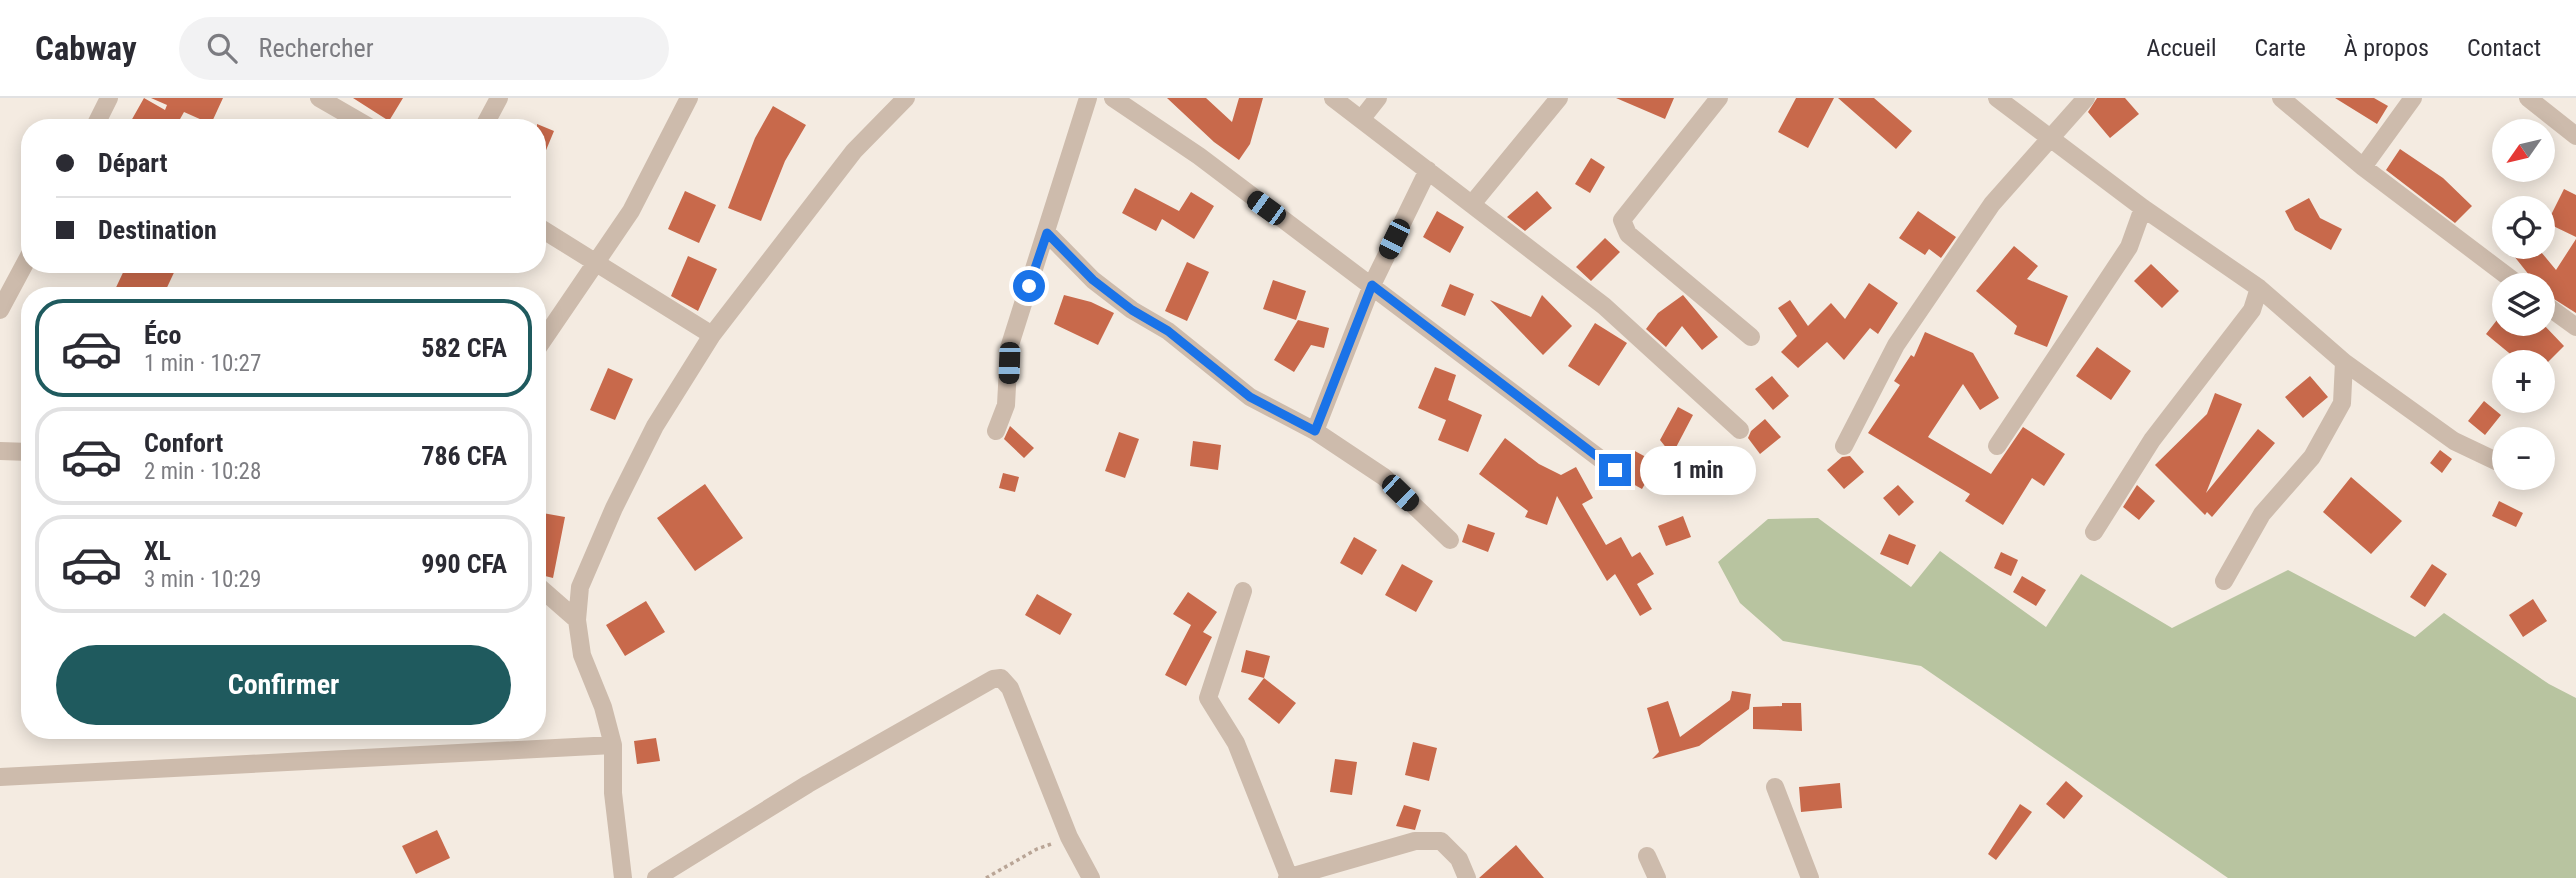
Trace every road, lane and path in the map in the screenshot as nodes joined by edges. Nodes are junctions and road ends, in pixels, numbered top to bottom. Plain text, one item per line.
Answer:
1 (109, 98) edge
2 (320, 98) edge
3 (499, 98) edge
4 (689, 98) edge
5 (906, 98) edge
6 (1088, 98) edge
7 (1114, 98) edge
8 (1333, 98) edge
9 (1378, 98) edge
10 (1559, 98) edge
11 (1719, 98) edge
12 (1997, 98) edge
13 (2086, 98) edge
14 (2281, 98) edge
15 (2413, 98) edge
16 (2528, 98) edge
17 (1363, 117) junction
18 (98, 119) edge
19 (356, 119) edge
20 (488, 119) edge
21 (2576, 136) edge
22 (2052, 139) junction
23 (2363, 167) junction
24 (1428, 170) junction
25 (1472, 204) junction
26 (2143, 208) junction
27 (546, 231) edge
28 (1047, 233) junction
29 (598, 262) junction
30 (21, 271) edge
31 (2503, 273) edge
32 (1372, 285) junction
33 (2259, 288) junction
34 (0, 310) edge
35 (2555, 312) edge
36 (2576, 327) edge
37 (712, 335) junction
38 (546, 336) edge
39 (1751, 337) dead end
40 (2344, 362) junction
41 (1740, 430) dead end
42 (996, 431) dead end
43 (1315, 431) junction
44 (1844, 446) dead end
45 (1997, 446) dead end
46 (0, 451) edge
47 (21, 452) edge
48 (2492, 459) edge
49 (1615, 470) dead end
50 (2095, 532) dead end
51 (1450, 540) dead end
52 (2224, 582) dead end
53 (1243, 591) dead end
54 (546, 593) edge
55 (577, 620) junction
56 (613, 745) junction
57 (0, 777) edge
58 (1775, 788) dead end
59 (1069, 838) junction
60 (1647, 856) dead end
61 (623, 878) edge
62 (656, 878) edge
63 (986, 878) edge
64 (1091, 878) edge
65 (1288, 878) edge
66 (1467, 878) edge
67 (1657, 878) edge
68 (1810, 878) edge

1 - 18 street
2 - 19 street
3 - 20 street
4 - 29 street
5 - 37 street
6 - 28 street
7 - 32 street
8 - 17 street
9 - 17 street
10 - 25 street
11 - 39 street
12 - 22 street
13 - 22 street
14 - 23 street
15 - 23 street
16 - 21 street
17 - 24 street
22 - 26 street
22 - 44 street
23 - 31 street
24 - 25 street
24 - 32 street
25 - 41 street
26 - 33 street
26 - 45 street
27 - 29 street
28 - 42 street
28 - 43 street
29 - 37 street
29 - 38 street
30 - 34 street
32 - 43 street
32 - 49 street
33 - 40 street
33 - 50 street
35 - 36 street
37 - 55 street
40 - 48 street
40 - 52 street
43 - 51 street
46 - 47 street
53 - 65 street
54 - 55 street
55 - 56 street
56 - 57 street
56 - 61 street
58 - 68 street
59 - 62 street
59 - 63 path
59 - 64 street
60 - 67 street
65 - 66 street

